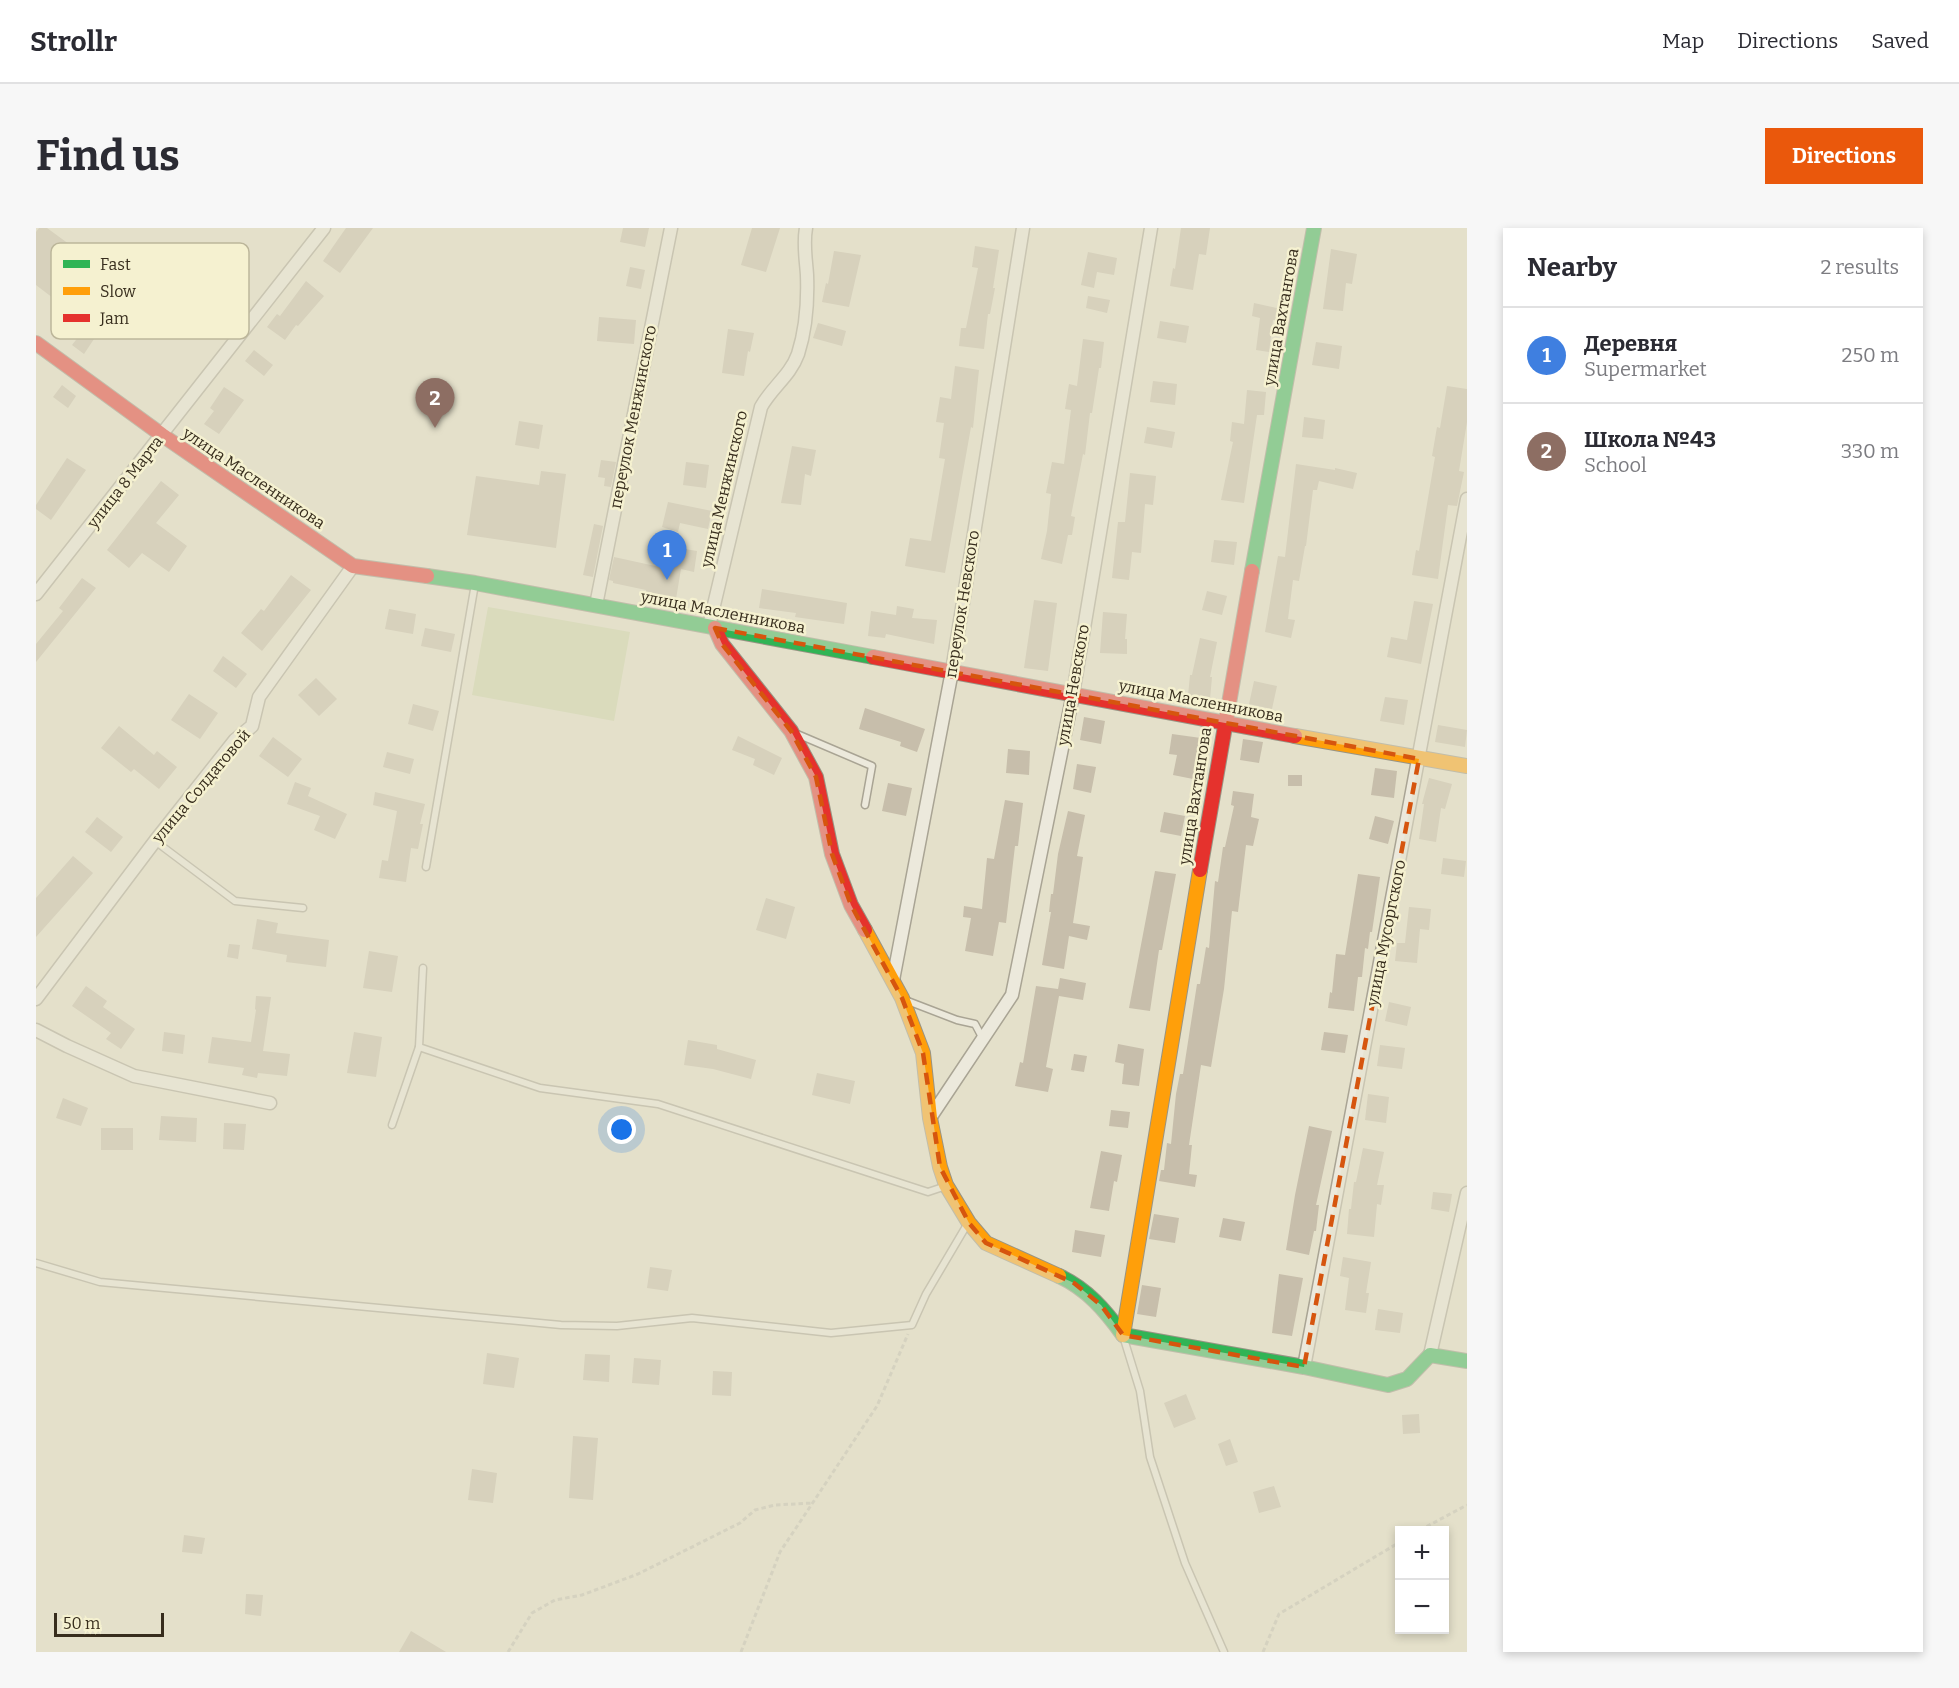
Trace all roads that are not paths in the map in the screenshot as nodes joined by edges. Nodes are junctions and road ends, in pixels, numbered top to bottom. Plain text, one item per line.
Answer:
1 (324, 228) edge
2 (671, 228) edge
3 (806, 228) edge
4 (1023, 228) edge
5 (1151, 228) edge
6 (1314, 228) edge
7 (249, 324) edge
8 (237, 339) edge
9 (36, 343) edge
10 (162, 435) junction
11 (1467, 499) edge
12 (353, 566) junction
13 (475, 583) junction
14 (36, 594) edge
15 (596, 605) junction
16 (712, 627) junction
17 (952, 670) junction
18 (1072, 694) junction
19 (1224, 722) junction
20 (791, 731) junction
21 (1419, 759) junction
22 (1467, 766) edge
23 (865, 805) dead end
24 (154, 841) junction
25 (426, 867) dead end
26 (303, 908) dead end
27 (423, 968) dead end
28 (893, 980) junction
29 (902, 998) junction
30 (36, 999) edge
31 (36, 1030) edge
32 (983, 1039) junction
33 (419, 1047) junction
34 (270, 1102) dead end
35 (930, 1119) junction
36 (392, 1125) dead end
37 (946, 1185) junction
38 (1467, 1193) edge
39 (969, 1223) junction
40 (36, 1263) edge
41 (1123, 1335) junction
42 (1430, 1355) junction
43 (1467, 1361) edge
44 (1304, 1367) junction
45 (1224, 1652) edge

1 - 7 street, улица 8 Марта
2 - 15 street, переулок Менжинского
3 - 16 street, улица Менжинского
4 - 17 street, переулок Невского
5 - 18 street, улица Невского
6 - 19 street, улица Вахтангова
8 - 10 street, улица 8 Марта
9 - 10 street, улица Масленникова
10 - 12 street, улица Масленникова
10 - 14 street, улица 8 Марта
11 - 21 street, улица Мусоргского
12 - 13 street, улица Масленникова
12 - 24 street, улица Солдатовой
13 - 15 street, улица Масленникова
13 - 25 lane
15 - 16 street, улица Масленникова
16 - 17 street, улица Масленникова
16 - 20 street
17 - 18 street, улица Масленникова
17 - 28 street, переулок Невского
18 - 19 street, улица Масленникова
18 - 32 street, улица Невского
19 - 21 street, улица Масленникова
19 - 41 street, улица Вахтангова
20 - 23 lane
20 - 28 street
21 - 22 street, улица Масленникова
21 - 44 street, улица Мусоргского
24 - 26 lane
24 - 30 street, улица Солдатовой
27 - 33 lane
28 - 29 street
29 - 32 lane
29 - 35 street
31 - 34 street
32 - 35 street, улица Невского
33 - 36 lane
33 - 37 lane
35 - 37 street
37 - 39 street
38 - 42 street
39 - 40 lane
39 - 41 street
41 - 44 street
41 - 45 lane
42 - 43 street
42 - 44 street

